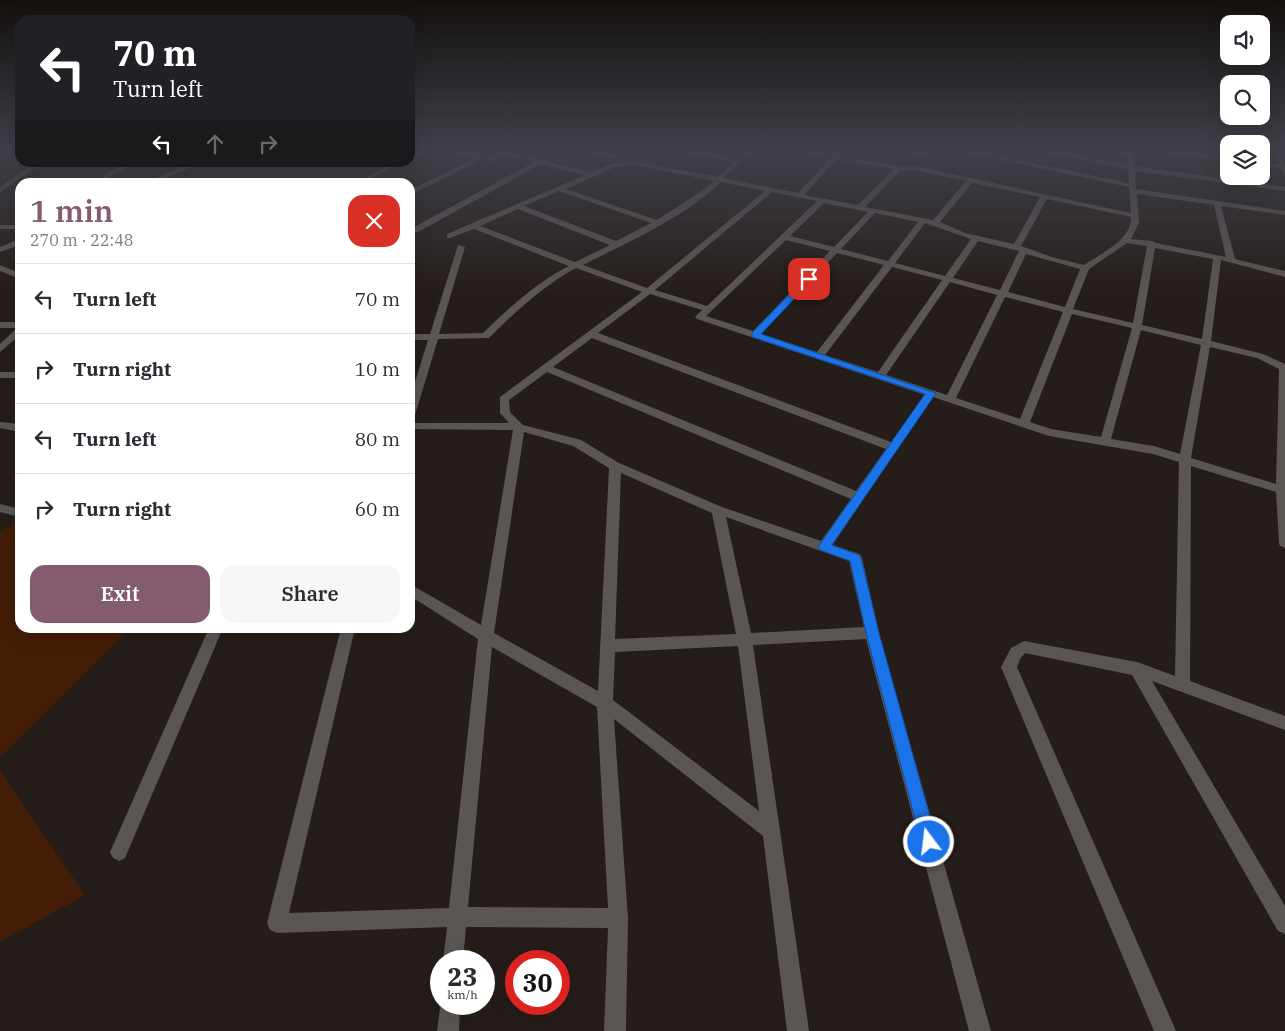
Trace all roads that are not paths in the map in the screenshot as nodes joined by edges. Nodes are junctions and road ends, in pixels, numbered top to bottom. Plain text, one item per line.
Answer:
1 (477, 196) edge
2 (544, 196) edge
3 (580, 196) edge
4 (699, 196) edge
5 (763, 196) edge
6 (799, 196) edge
7 (870, 196) edge
8 (957, 196) edge
9 (1040, 196) edge
10 (1134, 196) edge
11 (1176, 196) edge
12 (1044, 197) junction
13 (822, 202) junction
14 (1217, 203) junction
15 (520, 207) junction
16 (858, 208) junction
17 (873, 212) junction
18 (1285, 213) edge
19 (1135, 216) junction
20 (923, 221) junction
21 (657, 223) junction
22 (935, 223) junction
23 (474, 226) junction
24 (0, 227) edge
25 (15, 227) edge
26 (415, 229) edge
27 (450, 236) dead end
28 (784, 237) junction
29 (976, 238) junction
30 (1126, 240) junction
31 (1152, 243) junction
32 (15, 244) edge
33 (614, 244) junction
34 (461, 247) dead end
35 (1020, 248) junction
36 (0, 250) edge
37 (836, 250) junction
38 (1217, 257) junction
39 (1231, 260) junction
40 (890, 265) junction
41 (574, 266) junction
42 (0, 268) edge
43 (1085, 268) junction
44 (15, 274) edge
45 (1285, 274) edge
46 (947, 278) junction
47 (647, 292) junction
48 (1003, 292) junction
49 (709, 309) junction
50 (1067, 310) junction
51 (15, 325) edge
52 (0, 326) edge
53 (1137, 326) junction
54 (590, 334) junction
55 (15, 335) edge
56 (755, 335) junction
57 (433, 336) junction
58 (415, 337) edge
59 (1206, 343) junction
60 (0, 349) edge
61 (818, 357) junction
62 (546, 368) junction
63 (15, 374) edge
64 (0, 375) edge
65 (880, 376) junction
66 (931, 393) junction
67 (415, 398) edge
68 (950, 399) junction
69 (1024, 423) junction
70 (0, 425) edge
71 (415, 426) edge
72 (519, 426) junction
73 (15, 427) edge
74 (1105, 442) junction
75 (893, 447) junction
76 (1185, 460) junction
77 (614, 466) junction
78 (1284, 491) edge
79 (859, 497) junction
80 (0, 508) edge
81 (718, 510) junction
82 (15, 512) edge
83 (1285, 543) edge
84 (824, 547) junction
85 (415, 592) edge
86 (214, 633) edge
87 (347, 633) edge
88 (872, 633) junction
89 (486, 636) junction
90 (745, 641) junction
91 (608, 646) junction
92 (1137, 669) junction
93 (1182, 685) junction
94 (606, 703) junction
95 (1285, 722) edge
96 (771, 830) junction
97 (119, 852) dead end
98 (457, 917) junction
99 (618, 918) junction
100 (1285, 924) edge
101 (454, 950) edge
102 (449, 1015) edge
103 (448, 1031) edge
104 (615, 1031) edge
105 (798, 1031) edge
106 (980, 1031) edge
107 (1165, 1031) edge

1 - 26 street
2 - 15 street
3 - 21 street
4 - 21 street
5 - 47 street
6 - 13 street
7 - 16 street
8 - 22 street
9 - 12 street
10 - 19 street
11 - 14 street
12 - 19 street
12 - 35 street
13 - 16 street
13 - 28 street
14 - 18 street
14 - 39 street
15 - 23 street
15 - 33 street
16 - 17 street
17 - 20 street
17 - 37 street
19 - 30 street
20 - 22 street
20 - 40 street
21 - 33 street
22 - 29 street
23 - 27 street
23 - 41 street
24 - 25 street
28 - 37 street
28 - 49 street
29 - 35 street
29 - 46 street
30 - 31 street
30 - 43 street
31 - 38 street
31 - 53 street
32 - 36 street
33 - 41 street
34 - 57 street
35 - 43 street
35 - 48 street
37 - 40 street
37 - 56 street
38 - 39 street
38 - 59 street
39 - 45 street
40 - 46 street
40 - 61 street
41 - 47 street
41 - 57 street
42 - 44 street
43 - 50 street
46 - 48 street
46 - 65 street
47 - 49 street
47 - 54 street
48 - 50 street
48 - 68 street
49 - 56 street
50 - 53 street
50 - 69 street
51 - 52 street
53 - 59 street
53 - 74 street
54 - 62 street
54 - 75 street
55 - 60 street
56 - 61 street
57 - 58 street
57 - 67 street
59 - 76 street
59 - 78 street
61 - 65 street
62 - 72 street
62 - 79 street
63 - 64 street
65 - 66 street
66 - 68 street
66 - 75 street
68 - 69 street
69 - 74 street
70 - 73 street
71 - 72 street
72 - 77 street
72 - 89 street
74 - 76 street
75 - 79 street
76 - 78 street
76 - 93 street
77 - 81 street
77 - 91 street
78 - 83 street
79 - 84 street
80 - 82 street
81 - 84 street
81 - 90 street
84 - 88 street
85 - 89 street
86 - 97 street
87 - 98 street
88 - 90 street
88 - 106 street
89 - 94 street
89 - 98 street
90 - 91 street
90 - 96 street
91 - 94 street
92 - 93 street
92 - 100 street
92 - 107 street
93 - 95 street
94 - 96 street
94 - 99 street
96 - 105 street
98 - 99 street
98 - 101 street
99 - 104 street
102 - 103 street

